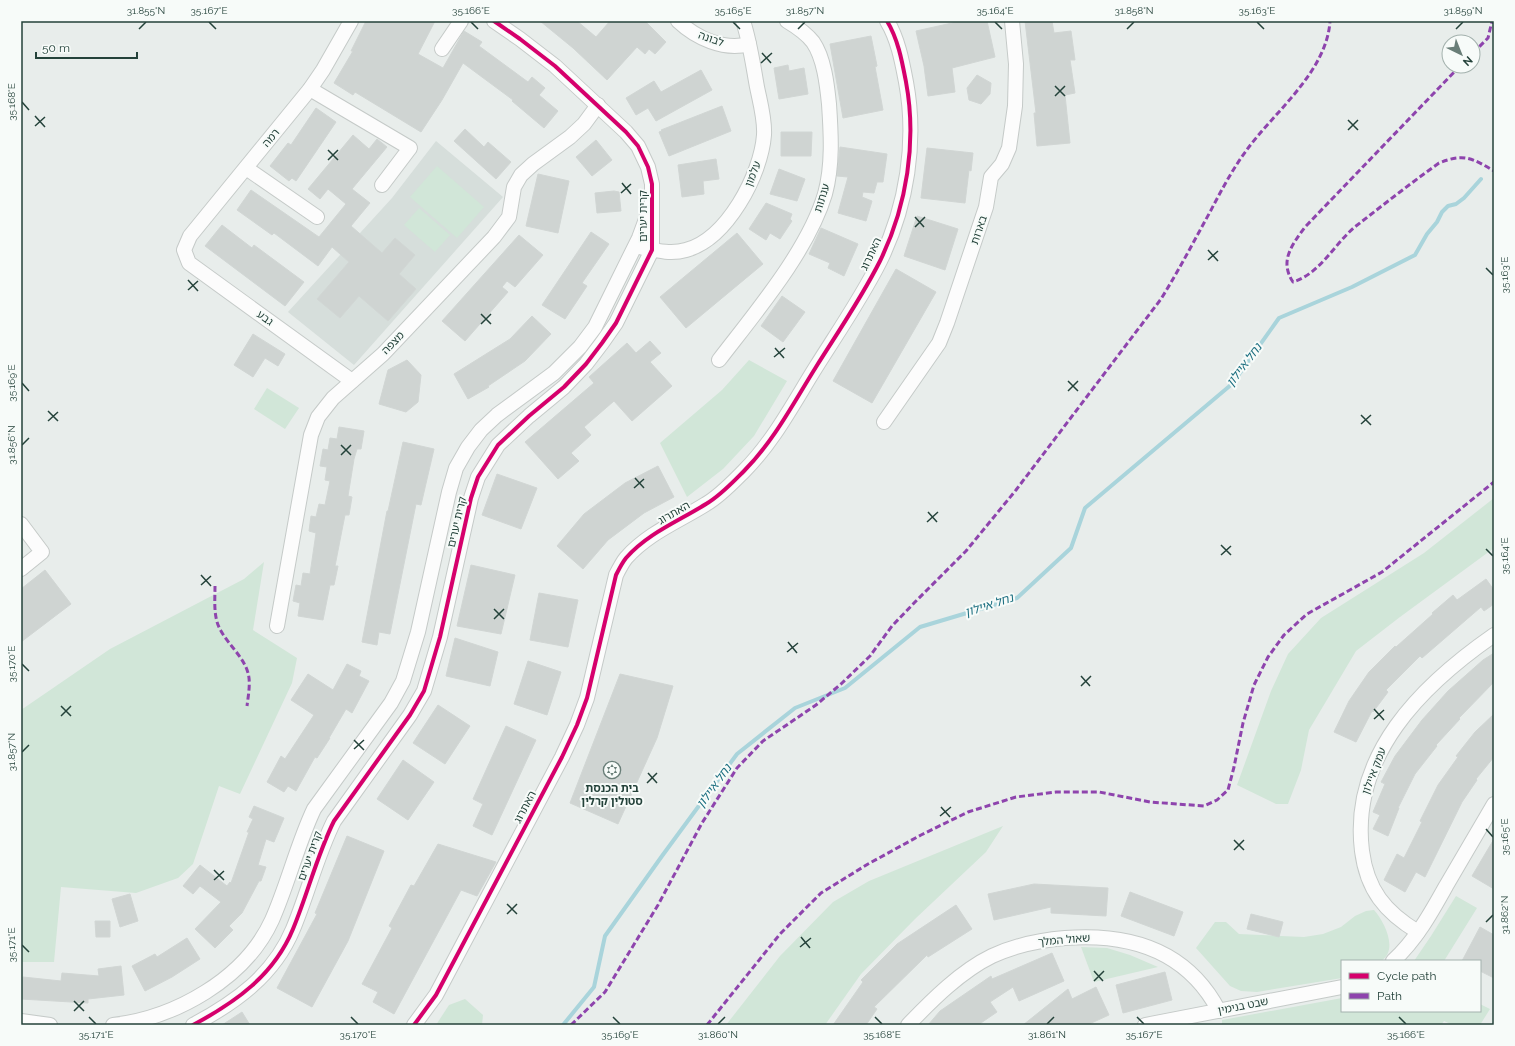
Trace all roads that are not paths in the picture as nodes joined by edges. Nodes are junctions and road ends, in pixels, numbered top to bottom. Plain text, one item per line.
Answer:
1 (351, 21) edge
2 (461, 21) edge
3 (494, 21) edge
4 (678, 21) edge
5 (743, 21) edge
6 (787, 21) edge
7 (887, 21) edge
8 (1012, 21) edge
9 (749, 44) junction
10 (442, 49) dead end
11 (310, 89) junction
12 (598, 105) junction
13 (246, 168) junction
14 (382, 185) dead end
15 (652, 201) junction
16 (317, 217) dead end
17 (635, 246) junction
18 (184, 250) joint
19 (652, 250) junction
20 (718, 360) dead end
21 (352, 382) junction
22 (884, 422) dead end
23 (21, 524) edge
24 (21, 569) edge
25 (276, 626) dead end
26 (1494, 635) edge
27 (1494, 804) edge
28 (1418, 932) junction
29 (1394, 960) edge
30 (1341, 987) edge
31 (1219, 1010) junction
32 (21, 1021) edge
33 (50, 1025) edge
34 (113, 1025) edge
35 (192, 1025) edge
36 (414, 1025) edge
37 (908, 1025) edge
38 (1145, 1025) edge

1 - 11 street, רמה
2 - 10 street
3 - 12 street, קרית יערים
4 - 9 street, לבונה
5 - 9 street, עלמון
6 - 20 street, ענתות
7 - 36 street, האתרוג
8 - 22 street, בארות
9 - 19 street, עלמון
11 - 13 street, רמה
11 - 14 street
12 - 15 street, קרית יערים
12 - 21 street, מצפה
13 - 16 street
13 - 18 street, רמה
15 - 17 street, קרית יערים
15 - 19 street, קרית יערים
17 - 19 street, עלמון
17 - 34 street, קרית יערים
18 - 21 street, גבע
19 - 35 street, קרית יערים
21 - 25 street, מצפה
23 - 24 street
26 - 28 street, עמק איילון
27 - 28 street
28 - 29 street
30 - 31 street, שבט בנימין
31 - 37 street, שאול המלך
31 - 38 street, שבט בנימין
32 - 33 street

